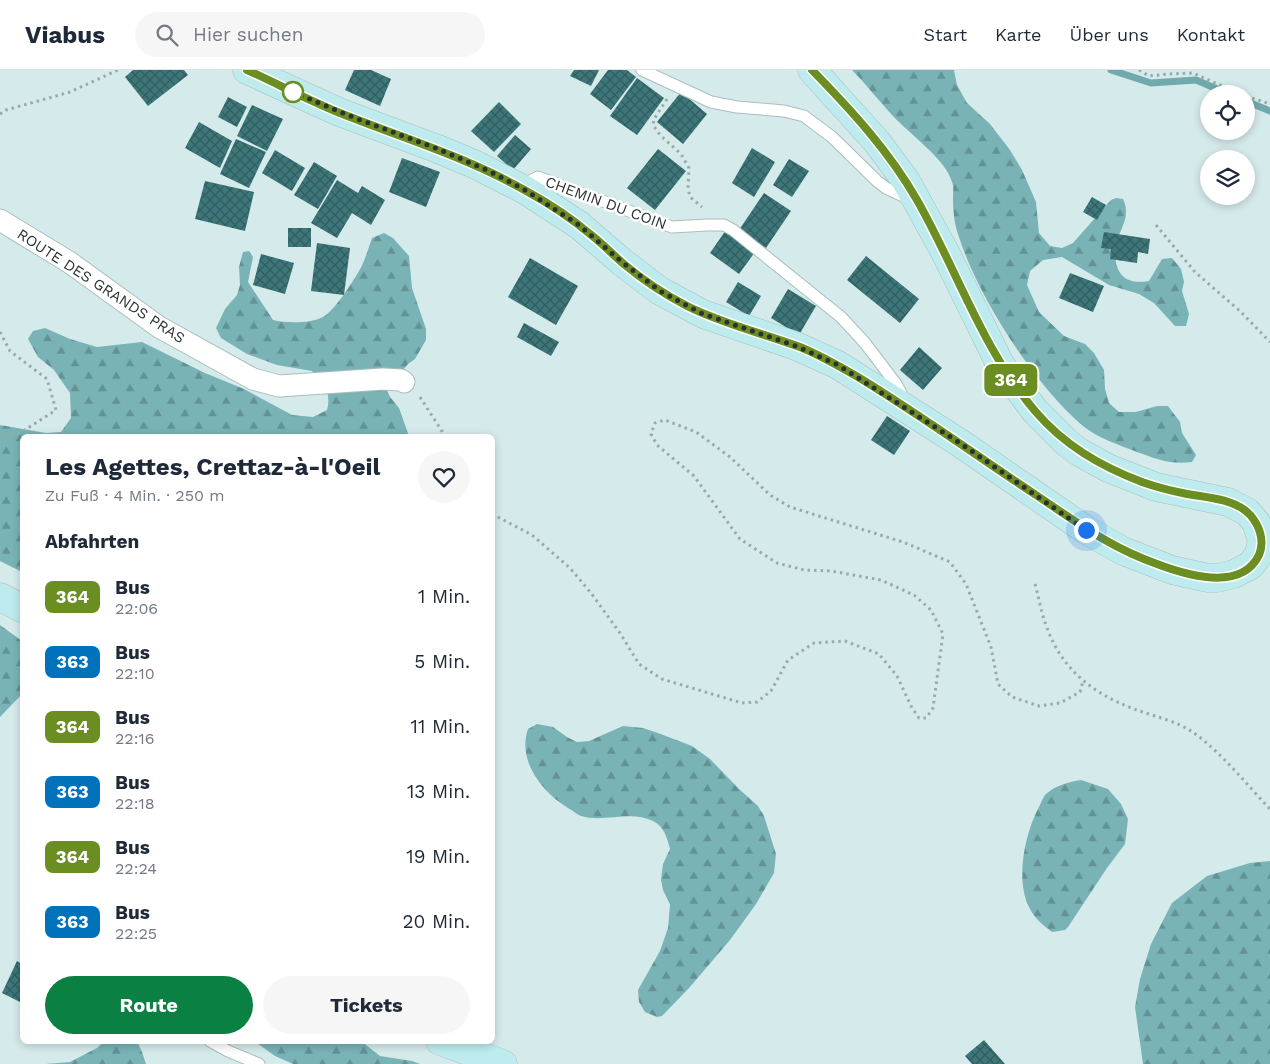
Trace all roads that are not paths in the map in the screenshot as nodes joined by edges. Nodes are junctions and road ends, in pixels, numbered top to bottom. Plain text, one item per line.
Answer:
1 (247, 70) edge
2 (642, 70) edge
3 (812, 70) edge
4 (525, 190) junction
5 (914, 194) junction
6 (0, 220) edge
7 (404, 382) road end
8 (899, 404) junction
9 (216, 1044) edge
10 (448, 1044) edge
11 (259, 1064) edge
12 (503, 1064) edge

1 - 4 street
2 - 5 lane
3 - 5 street
4 - 8 street
4 - 8 lane, CHEMIN DU COIN
5 - 8 street
6 - 7 street, ROUTE DES GRANDS PRAS
9 - 11 lane
10 - 12 street

